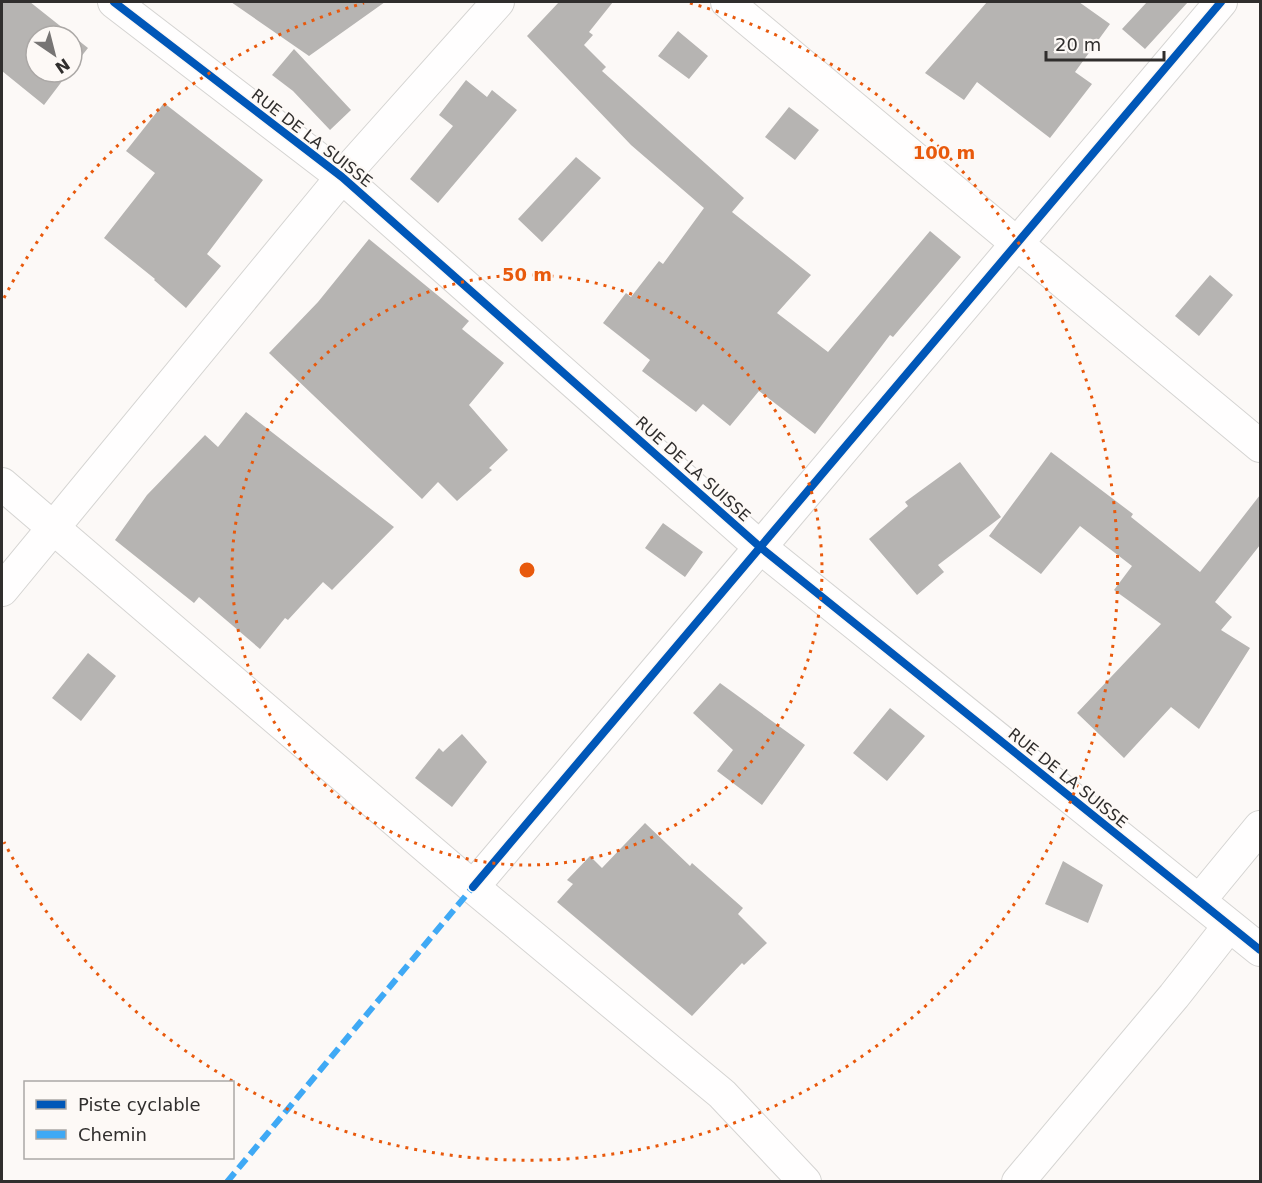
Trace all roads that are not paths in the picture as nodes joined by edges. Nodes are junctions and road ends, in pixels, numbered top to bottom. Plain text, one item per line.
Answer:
1 (114, 2) edge
2 (498, 2) edge
3 (727, 2) edge
4 (1221, 2) edge
5 (342, 177) junction
6 (1017, 243) junction
7 (1260, 446) edge
8 (2, 484) edge
9 (53, 530) junction
10 (760, 547) junction
11 (2, 590) edge
12 (1260, 827) edge
13 (473, 887) junction
14 (1199, 901) junction
15 (1229, 926) junction
16 (1260, 950) edge
17 (805, 1182) edge
18 (1018, 1182) edge

1 - 5 street, RUE DE LA SUISSE
2 - 5 street
3 - 6 street
4 - 6 street
5 - 9 street
5 - 10 street, RUE DE LA SUISSE
6 - 7 street
6 - 10 street
8 - 9 street
9 - 11 street
9 - 13 street
10 - 13 street
10 - 14 street, RUE DE LA SUISSE
12 - 14 street
13 - 17 street
14 - 15 street, RUE DE LA SUISSE
15 - 16 street, RUE DE LA SUISSE
15 - 18 street

